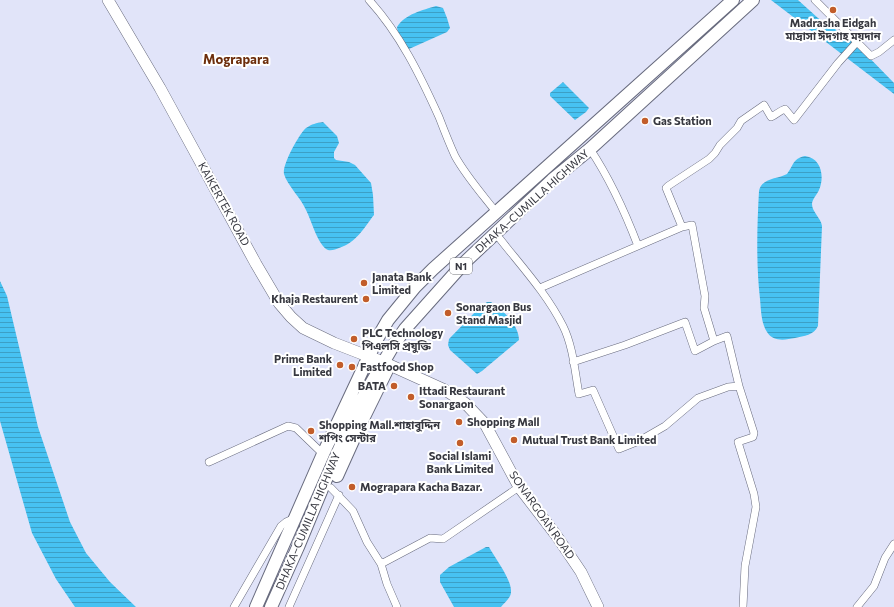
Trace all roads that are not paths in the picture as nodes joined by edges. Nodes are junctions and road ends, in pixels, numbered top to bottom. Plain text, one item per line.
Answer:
1 (108, 0) edge
2 (369, 0) edge
3 (733, 0) edge
4 (753, 0) edge
5 (815, 0) edge
6 (894, 40) edge
7 (857, 42) junction
8 (590, 150) junction
9 (577, 159) junction
10 (496, 212) junction
11 (682, 227) junction
12 (500, 239) junction
13 (638, 246) junction
14 (540, 288) junction
15 (714, 341) junction
16 (368, 356) junction
17 (573, 362) junction
18 (387, 363) junction
19 (739, 386) junction
20 (323, 454) junction
21 (209, 462) dead end
22 (519, 487) junction
23 (335, 492) junction
24 (296, 517) junction
25 (894, 544) edge
26 (381, 564) junction
27 (288, 569) junction
28 (234, 607) edge
29 (256, 607) edge
30 (271, 607) edge
31 (289, 607) edge
32 (397, 607) edge
33 (598, 607) edge
34 (743, 607) edge
35 (857, 607) edge

1 - 16 main road, KAIKERTEK ROAD
2 - 10 street
3 - 10 highway, DHAKA–CUMILLA HIGHWAY / N1
4 - 8 highway, DHAKA–CUMILLA HIGHWAY / N1
5 - 7 street
6 - 7 street
7 - 11 street
8 - 9 highway, DHAKA–CUMILLA HIGHWAY / N1
8 - 13 street
9 - 12 highway
9 - 18 highway, DHAKA–CUMILLA HIGHWAY / N1
10 - 16 highway, DHAKA–CUMILLA HIGHWAY / N1
11 - 13 street
11 - 15 street
12 - 14 street
12 - 18 highway
13 - 14 street
14 - 17 street
15 - 17 street
15 - 19 street
16 - 18 main road, KAIKERTEK ROAD
16 - 20 highway, DHAKA–CUMILLA HIGHWAY / N1
17 - 19 street
18 - 22 main road, SONARGOAN ROAD
18 - 23 highway
18 - 27 highway, DHAKA–CUMILLA HIGHWAY / N1
19 - 34 street
20 - 21 street
20 - 24 highway, DHAKA–CUMILLA HIGHWAY / N1
22 - 26 street
22 - 33 main road, SONARGOAN ROAD
23 - 26 street
23 - 27 highway
23 - 31 street
24 - 28 street
24 - 29 highway, DHAKA–CUMILLA HIGHWAY / N1
25 - 35 street
26 - 32 street
27 - 30 highway, DHAKA–CUMILLA HIGHWAY / N1

